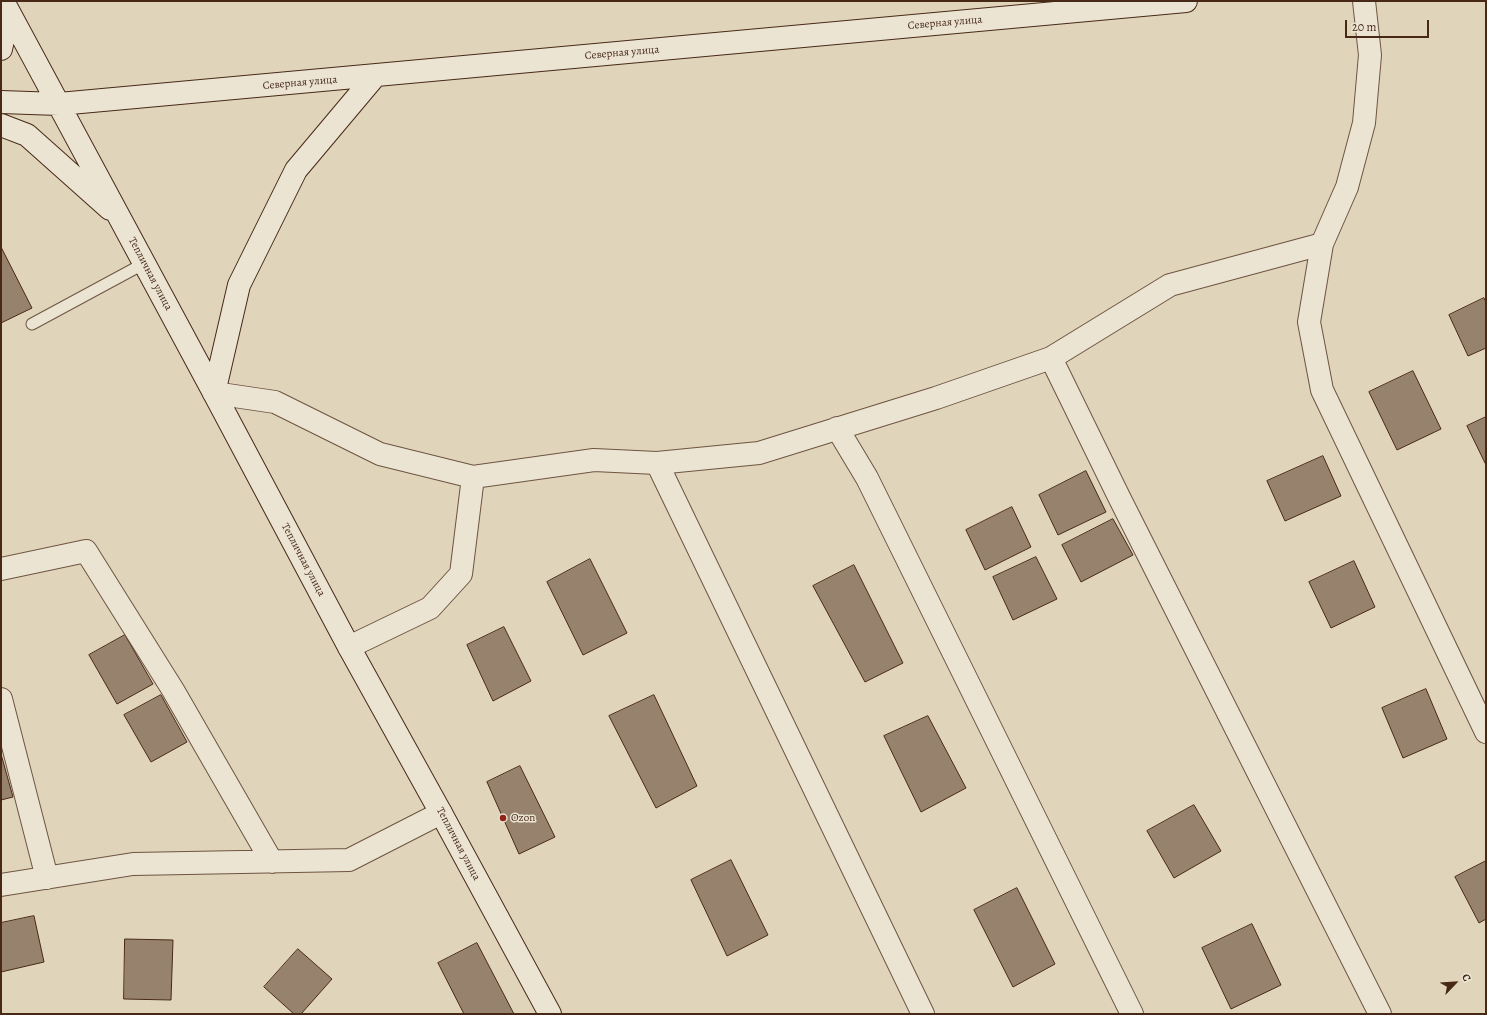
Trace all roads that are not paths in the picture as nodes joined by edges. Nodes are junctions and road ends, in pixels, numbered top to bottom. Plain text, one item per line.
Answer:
1 (1186, 1) edge
2 (1364, 1) edge
3 (6, 7) edge
4 (1, 50) edge
5 (375, 76) junction
6 (1, 102) edge
7 (59, 104) junction
8 (1, 125) edge
9 (121, 220) junction
10 (1322, 244) junction
11 (144, 263) junction
12 (32, 324) dead end
13 (1051, 358) junction
14 (214, 393) junction
15 (837, 428) junction
16 (657, 463) junction
17 (473, 477) junction
18 (1, 569) edge
19 (349, 647) junction
20 (1, 699) edge
21 (1486, 732) edge
22 (441, 813) junction
23 (272, 862) junction
24 (47, 878) junction
25 (1, 885) edge
26 (550, 1014) edge
27 (923, 1014) edge
28 (1132, 1014) edge
29 (1380, 1014) edge

1 - 5 street, Северная улица
2 - 10 street
3 - 4 street
3 - 7 street, Тепличная улица
5 - 7 street, Северная улица
5 - 14 street
6 - 7 street, Северная улица
7 - 9 street, Тепличная улица
8 - 9 street
9 - 11 street, Тепличная улица
10 - 13 street
10 - 21 street
11 - 12 lane
11 - 14 street, Тепличная улица
13 - 15 street
13 - 29 street
14 - 17 street
14 - 19 street, Тепличная улица
15 - 16 street
15 - 28 street
16 - 17 street
16 - 27 street
17 - 19 street
18 - 23 street
19 - 22 street, Тепличная улица
20 - 24 street
22 - 23 street
22 - 26 street, Тепличная улица
23 - 24 street
24 - 25 street

